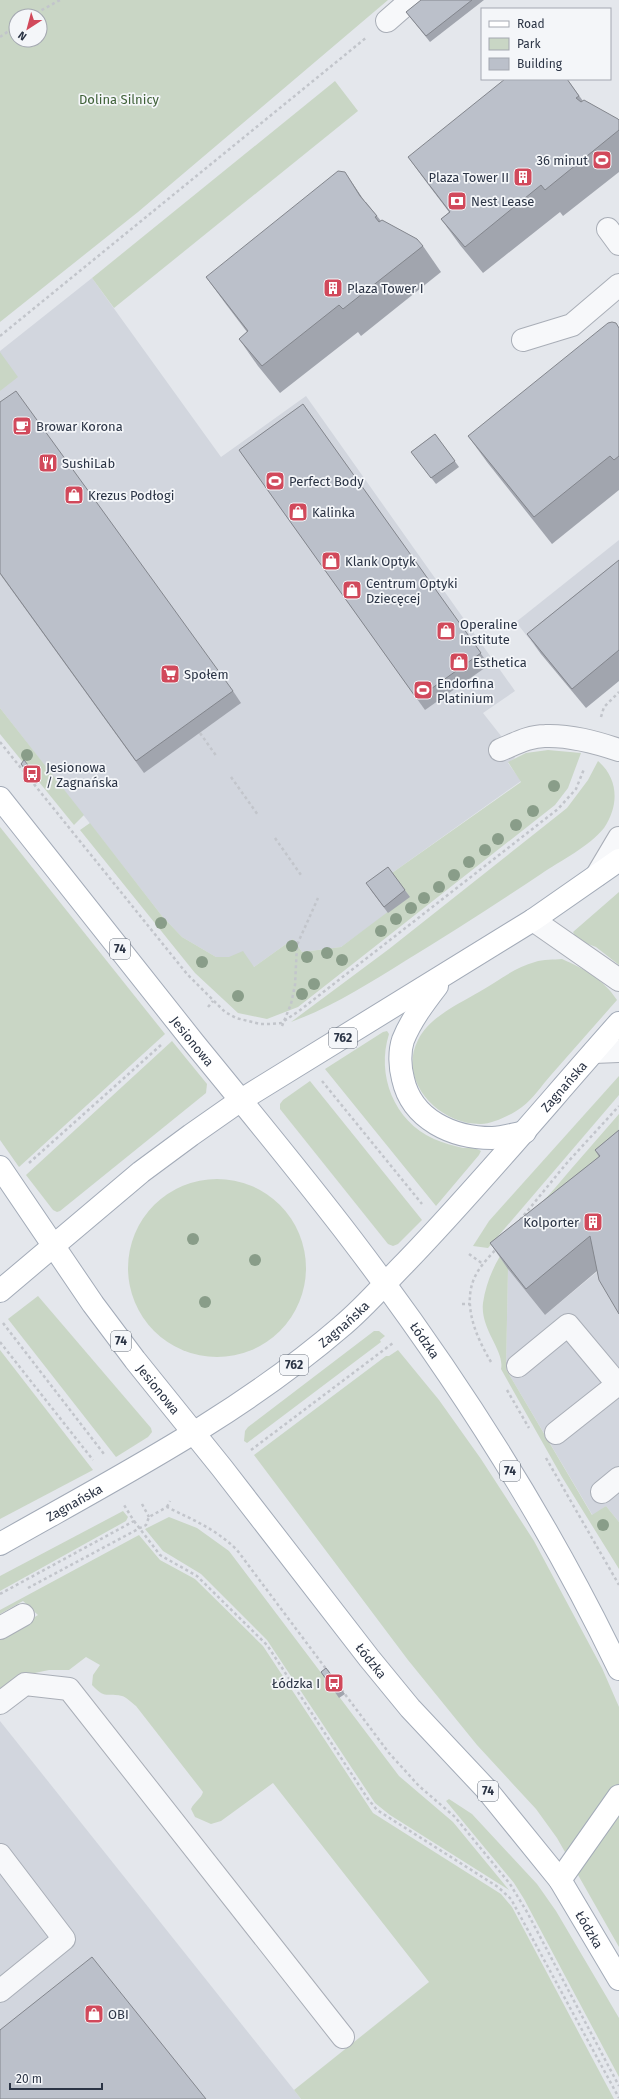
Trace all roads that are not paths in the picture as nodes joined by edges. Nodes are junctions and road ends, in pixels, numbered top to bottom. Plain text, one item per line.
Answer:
1 (411, 0) edge
2 (387, 20) road end
3 (619, 285) edge
4 (523, 340) dead end
5 (500, 750) dead end
6 (619, 750) edge
7 (0, 798) edge
8 (619, 838) edge
9 (619, 860) edge
10 (597, 875) junction
11 (533, 920) junction
12 (444, 976) junction
13 (619, 980) edge
14 (619, 1023) edge
15 (619, 1051) edge
16 (594, 1052) junction
17 (241, 1100) junction
18 (525, 1132) junction
19 (0, 1168) edge
20 (54, 1246) junction
21 (384, 1284) junction
22 (0, 1291) edge
23 (518, 1366) dead end
24 (618, 1385) edge
25 (193, 1433) junction
26 (556, 1433) dead end
27 (619, 1478) edge
28 (602, 1492) dead end
29 (0, 1544) edge
30 (23, 1614) dead end
31 (0, 1628) edge
32 (619, 1669) edge
33 (0, 1703) edge
34 (619, 1796) edge
35 (0, 1856) edge
36 (560, 1880) junction
37 (619, 1979) edge
38 (0, 1991) edge
39 (344, 2037) dead end

1 - 2 street
3 - 4 street
5 - 6 street
7 - 17 main road, Jesionowa / 74
8 - 10 street
9 - 10 main road, 762
10 - 11 main road, 762
11 - 12 main road, 762
11 - 13 street
12 - 17 main road, 762
12 - 18 main road, 762
14 - 16 main road, Zagnańska / 762
15 - 16 street
16 - 18 main road, Zagnańska / 762
17 - 20 main road, 762
17 - 21 main road, Jesionowa / 74
18 - 21 main road, Zagnańska / 762
19 - 20 main road, Jesionowa / 74
20 - 22 main road, 762
20 - 25 main road, Jesionowa / 74
21 - 25 main road, Zagnańska / 762
21 - 32 main road, Łódzka / 74
23 - 24 street
24 - 26 street
25 - 29 main road, Zagnańska / 762
25 - 36 main road, Łódzka / 74
27 - 28 street
30 - 31 street
33 - 39 street
34 - 36 main road
35 - 38 street
36 - 37 main road, Łódzka / 74

